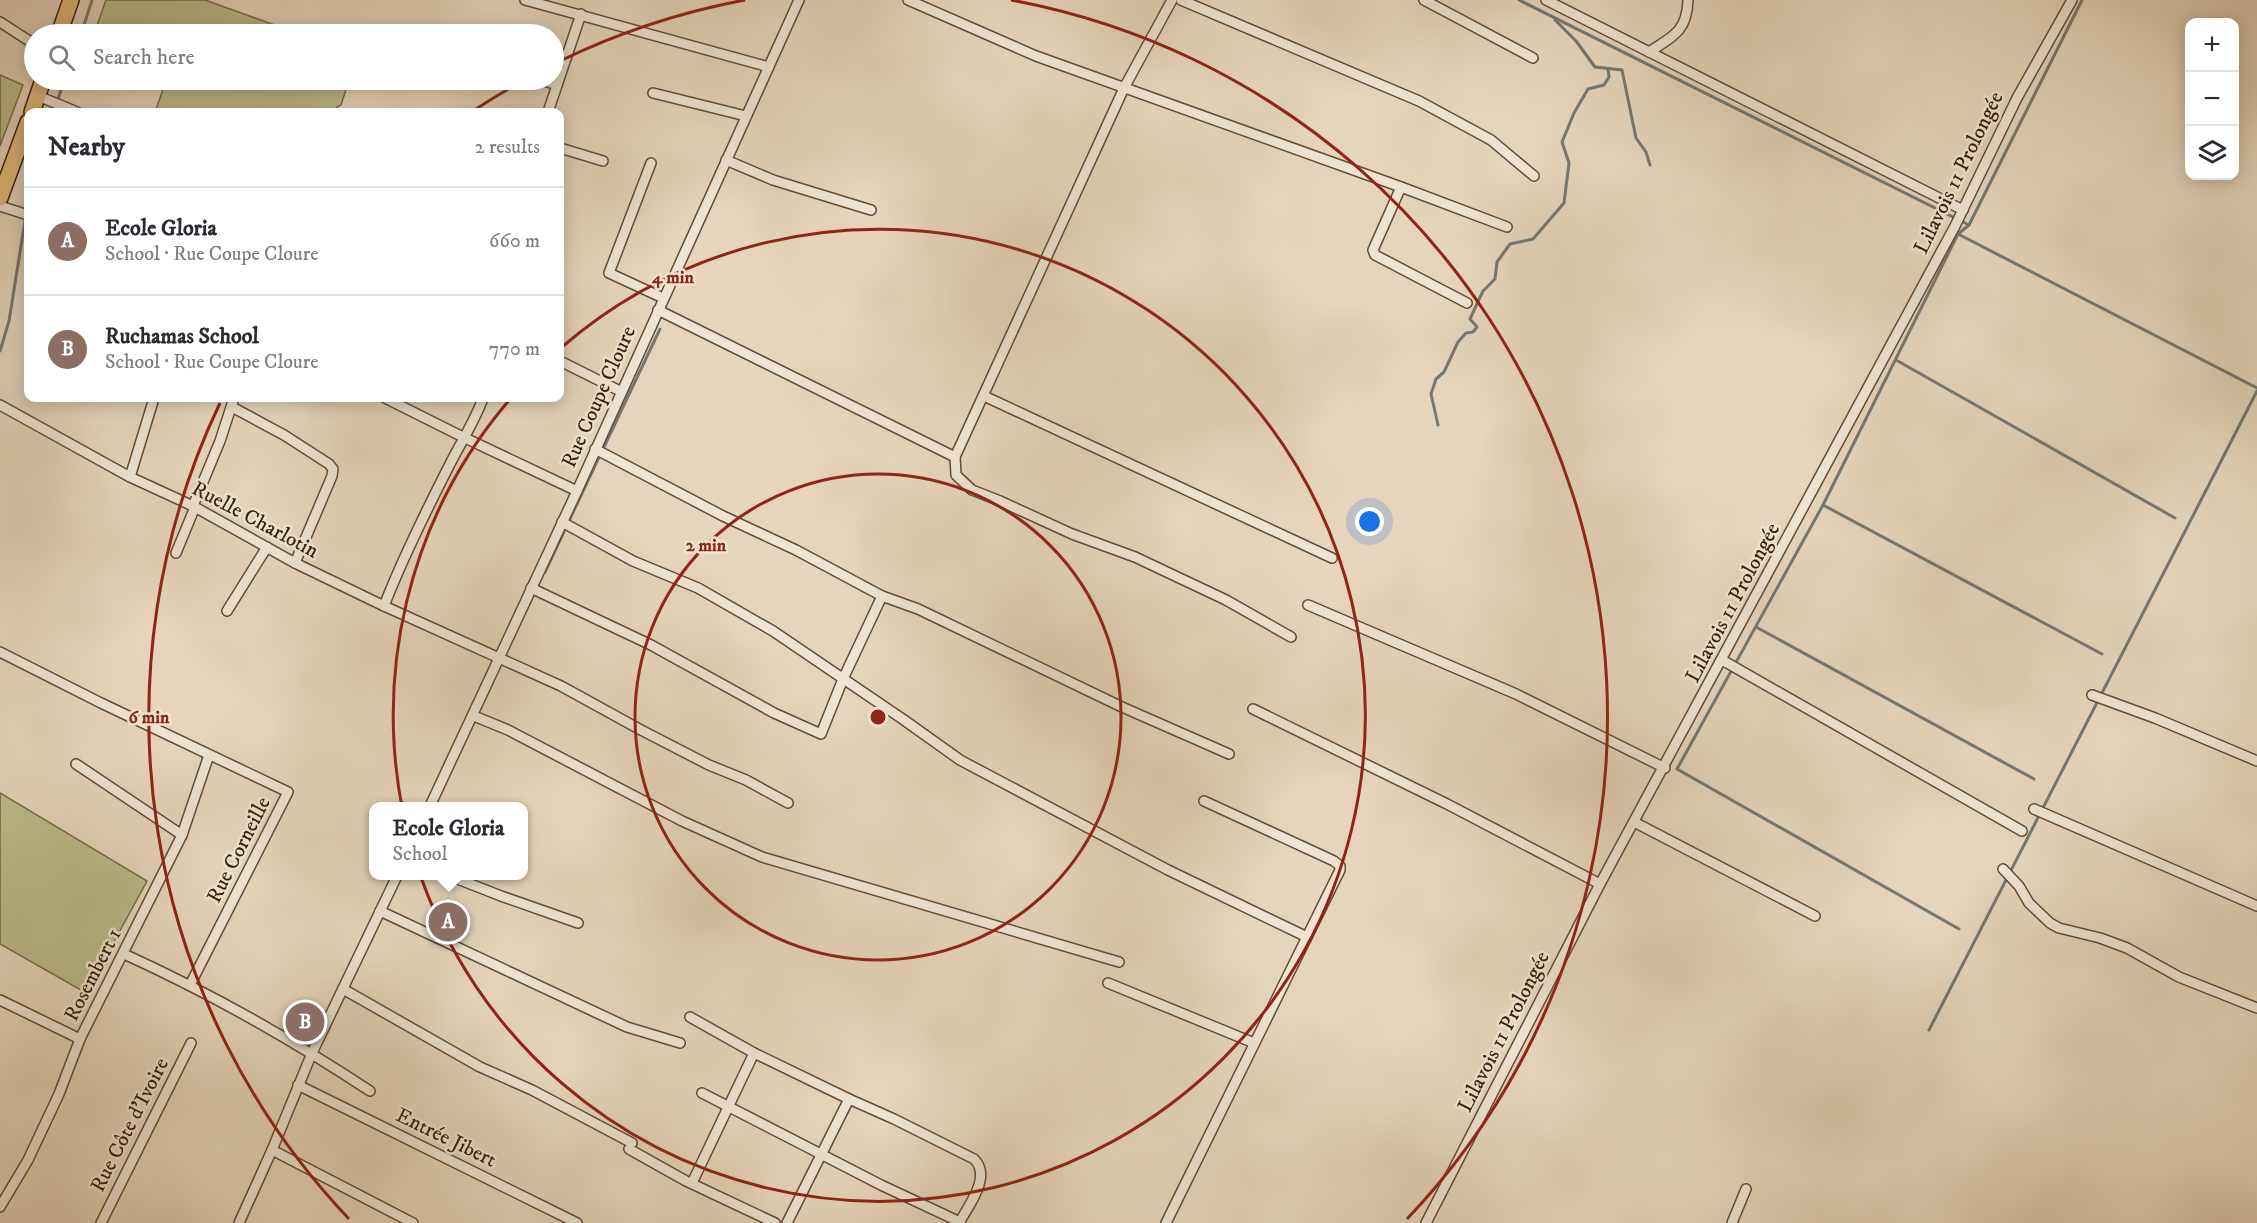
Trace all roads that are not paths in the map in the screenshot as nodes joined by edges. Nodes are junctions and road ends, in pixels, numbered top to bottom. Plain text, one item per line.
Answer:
1 (71, 0) edge
2 (525, 0) edge
3 (799, 0) edge
4 (908, 0) edge
5 (1172, 0) edge
6 (1181, 0) edge
7 (1424, 0) edge
8 (1546, 0) edge
9 (1688, 0) edge
10 (2072, 0) edge
11 (581, 14) junction
12 (0, 22) edge
13 (63, 24) edge
14 (24, 38) edge
15 (1648, 52) junction
16 (1533, 58) dead end
17 (564, 64) edge
18 (768, 67) junction
19 (1124, 88) junction
20 (40, 90) edge
21 (555, 90) edge
22 (653, 93) dead end
23 (38, 96) junction
24 (34, 108) edge
25 (66, 108) edge
26 (549, 108) edge
27 (746, 117) junction
28 (24, 133) edge
29 (564, 149) edge
30 (726, 160) junction
31 (603, 161) dead end
32 (651, 163) dead end
33 (1534, 176) dead end
34 (1401, 187) junction
35 (0, 198) edge
36 (0, 206) edge
37 (871, 210) dead end
38 (1963, 210) junction
39 (24, 214) edge
40 (1507, 227) dead end
41 (663, 298) junction
42 (1467, 303) dead end
43 (658, 310) junction
44 (564, 363) edge
45 (620, 391) junction
46 (984, 396) junction
47 (153, 402) edge
48 (233, 402) edge
49 (393, 402) edge
50 (482, 402) edge
51 (0, 405) edge
52 (463, 437) junction
53 (595, 449) junction
54 (955, 457) junction
55 (129, 477) junction
56 (577, 491) junction
57 (194, 506) junction
58 (562, 522) junction
59 (267, 547) junction
60 (176, 553) dead end
61 (1332, 558) dead end
62 (295, 563) junction
63 (531, 588) junction
64 (882, 596) junction
65 (1308, 605) dead end
66 (384, 606) junction
67 (227, 611) dead end
68 (1291, 637) dead end
69 (0, 652) edge
70 (498, 658) junction
71 (1722, 660) junction
72 (843, 679) junction
73 (2092, 694) dead end
74 (1253, 709) dead end
75 (474, 716) junction
76 (1229, 753) dead end
77 (208, 755) junction
78 (2257, 761) edge
79 (76, 764) dead end
80 (1665, 768) junction
81 (1204, 801) dead end
82 (432, 802) edge
83 (788, 803) dead end
84 (2034, 809) dead end
85 (1634, 822) junction
86 (2022, 831) dead end
87 (182, 835) junction
88 (2003, 868) dead end
89 (395, 880) edge
90 (460, 880) edge
91 (1600, 885) junction
92 (2257, 906) edge
93 (380, 911) junction
94 (1815, 916) dead end
95 (578, 923) dead end
96 (1307, 937) junction
97 (124, 954) junction
98 (1119, 962) dead end
99 (1108, 983) dead end
100 (190, 985) junction
101 (342, 989) junction
102 (0, 1000) edge
103 (2257, 1008) edge
104 (690, 1017) dead end
105 (80, 1040) junction
106 (191, 1043) dead end
107 (680, 1043) dead end
108 (1254, 1043) junction
109 (312, 1053) junction
110 (754, 1053) junction
111 (298, 1085) junction
112 (370, 1091) dead end
113 (702, 1093) dead end
114 (849, 1099) junction
115 (729, 1106) junction
116 (272, 1150) junction
117 (821, 1155) junction
118 (692, 1183) junction
119 (1746, 1190) dead end
120 (1, 1203) edge
121 (960, 1222) edge
122 (101, 1223) edge
123 (239, 1223) edge
124 (413, 1223) edge
125 (577, 1223) edge
126 (775, 1223) edge
127 (787, 1223) edge
128 (1166, 1223) edge
129 (1426, 1223) edge
130 (1732, 1223) edge

1 - 13 main road
2 - 11 street
3 - 18 street, Rue Coupe Cloure
4 - 19 street
5 - 19 street
6 - 33 street
7 - 16 street
8 - 15 street
9 - 15 street
10 - 38 street, Lilavois 11 Prolongée
11 - 17 street
11 - 18 street
12 - 14 street
15 - 38 street
18 - 27 street, Rue Coupe Cloure
19 - 34 street
19 - 46 street
20 - 23 main road
21 - 26 street
22 - 27 street
23 - 24 main road
23 - 25 street
27 - 30 street, Rue Coupe Cloure
28 - 35 main road
29 - 31 street
30 - 37 street
30 - 41 street, Rue Coupe Cloure
32 - 41 street
34 - 40 street
34 - 42 street
36 - 39 street
38 - 71 street, Lilavois 11 Prolongée
41 - 43 street, Rue Coupe Cloure
43 - 45 street, Rue Coupe Cloure
43 - 54 street
44 - 45 street
45 - 53 street, Rue Coupe Cloure
46 - 54 street
46 - 61 street
47 - 55 street
48 - 57 street
48 - 62 street
49 - 52 street
50 - 52 street
51 - 55 street, Ruelle Charlotin
52 - 56 street
52 - 66 street
53 - 56 street, Rue Coupe Cloure
53 - 64 street
54 - 68 street
55 - 57 street, Ruelle Charlotin
56 - 58 street, Rue Coupe Cloure
57 - 59 street, Ruelle Charlotin
57 - 60 street
58 - 63 street, Rue Coupe Cloure
58 - 72 street
59 - 62 street, Ruelle Charlotin
59 - 67 street
62 - 66 street, Ruelle Charlotin
63 - 70 street, Rue Coupe Cloure
63 - 72 street
64 - 72 street
64 - 76 street
65 - 80 street
66 - 70 street, Ruelle Charlotin
69 - 77 street, Rue Corneille
70 - 75 street, Rue Coupe Cloure
70 - 83 street, Ruelle Charlotin
71 - 80 street, Lilavois 11 Prolongée
71 - 86 street
72 - 96 street
73 - 78 street
74 - 91 street
75 - 82 street, Rue Coupe Cloure
75 - 98 street
77 - 87 street, Rosembert 1
77 - 100 street, Rue Corneille
79 - 87 street
80 - 85 street, Lilavois 11 Prolongée
81 - 96 street
84 - 92 street
85 - 91 street, Lilavois 11 Prolongée
85 - 94 street
87 - 97 street, Rosembert 1
88 - 103 street
89 - 93 street
90 - 95 street
91 - 129 street, Lilavois 11 Prolongée
93 - 101 street
93 - 107 street
96 - 108 street
97 - 100 street
97 - 105 street, Rosembert 1
99 - 108 street
100 - 109 street
101 - 109 street
101 - 118 street
102 - 105 street
104 - 110 street
105 - 120 street, Rosembert 1
106 - 122 street, Rue Côte d'Ivoire
108 - 128 street
109 - 111 street
109 - 112 street
110 - 114 street
110 - 115 street
111 - 116 street
111 - 125 street, Entrée Jibert
113 - 115 street
114 - 117 street
114 - 121 street
115 - 117 street
115 - 118 street
116 - 123 street
116 - 124 street
117 - 121 street
117 - 127 street
118 - 126 street
119 - 130 street

